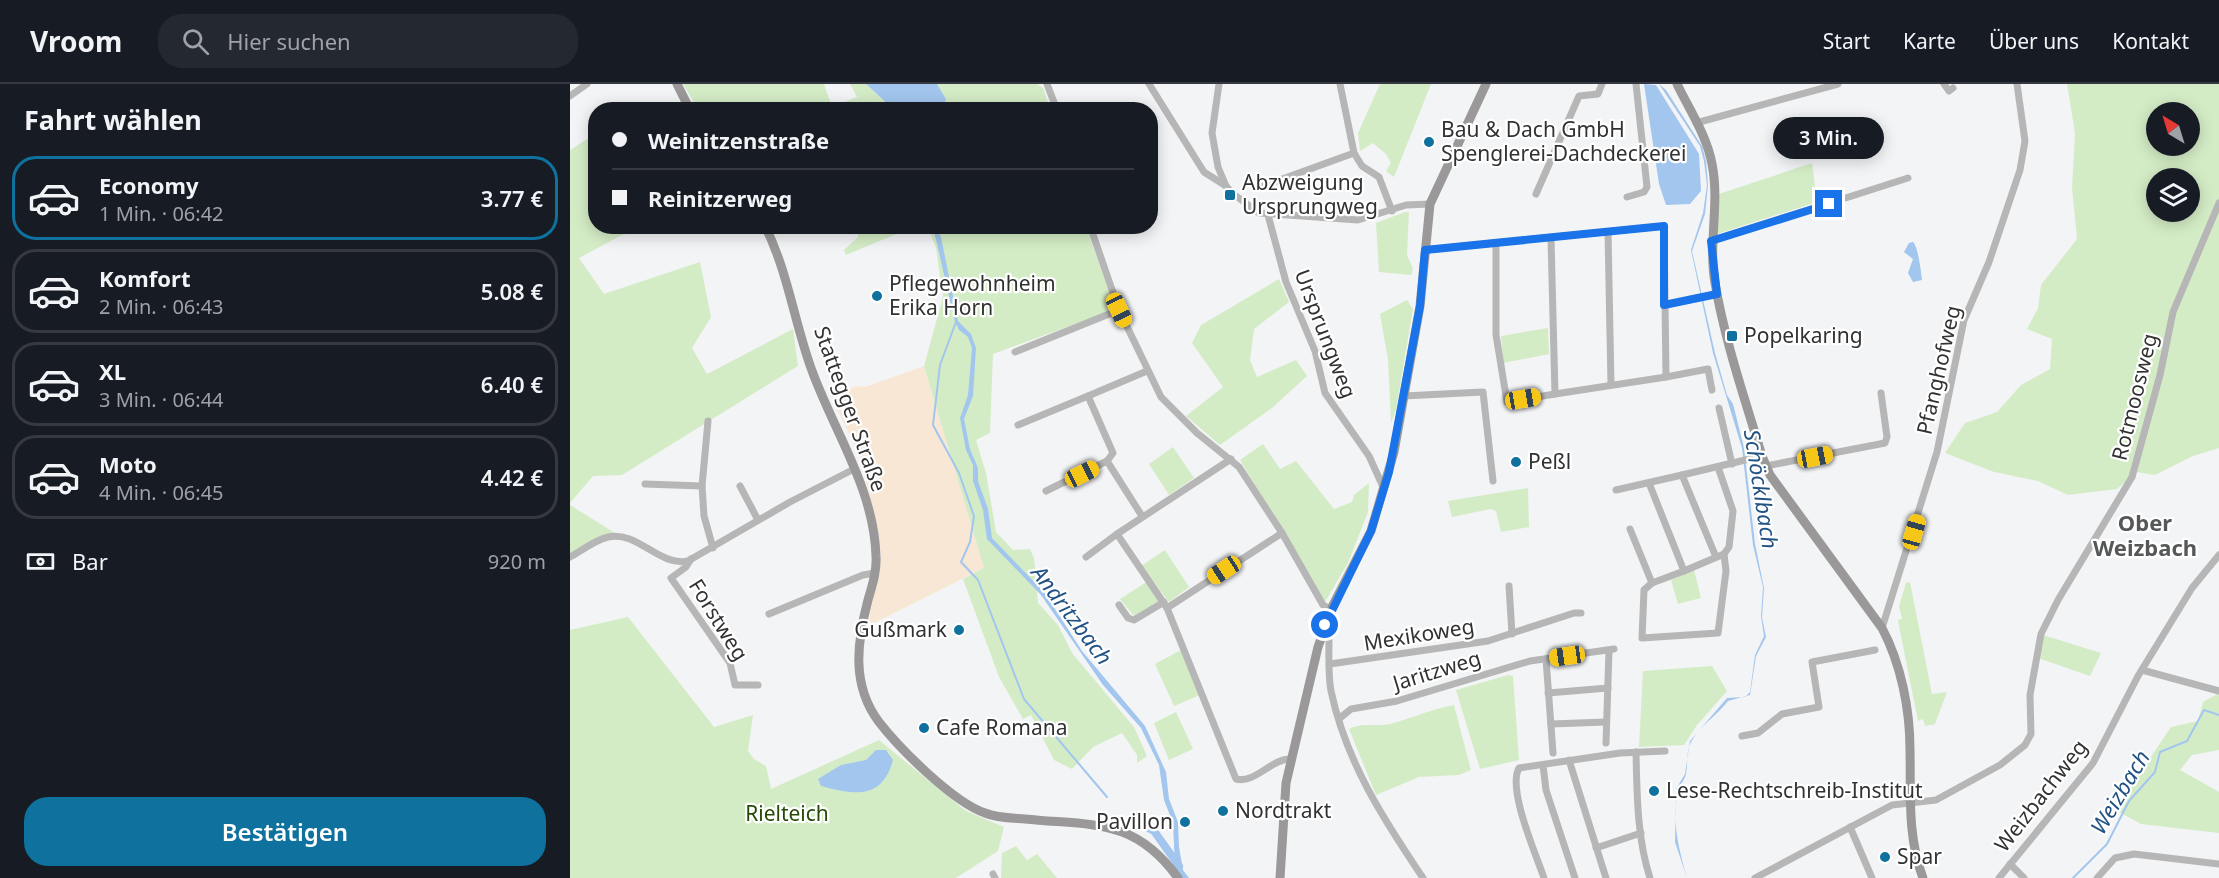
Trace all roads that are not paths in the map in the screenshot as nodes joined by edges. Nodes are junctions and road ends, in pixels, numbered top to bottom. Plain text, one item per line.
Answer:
1 (587, 84) edge
2 (677, 84) edge
3 (1047, 84) edge
4 (1149, 84) edge
5 (1219, 84) edge
6 (1340, 84) edge
7 (1486, 84) edge
8 (1602, 84) edge
9 (1636, 84) edge
10 (1677, 84) edge
11 (1838, 84) edge
12 (1944, 84) edge
13 (2018, 84) edge
14 (1953, 88) dead end
15 (570, 96) edge
16 (686, 102) edge
17 (1054, 102) edge
18 (1696, 123) junction
19 (1354, 153) junction
20 (1908, 178) dead end
21 (1226, 186) junction
22 (1263, 186) dead end
23 (1536, 194) dead end
24 (1627, 196) dead end
25 (2219, 203) edge
26 (1430, 204) junction
27 (1392, 210) junction
28 (1268, 215) junction
29 (1608, 232) junction
30 (768, 234) edge
31 (1093, 234) edge
32 (1551, 239) junction
33 (1711, 241) junction
34 (1496, 243) junction
35 (1425, 250) junction
36 (1713, 295) junction
37 (1664, 305) junction
38 (1119, 310) junction
39 (1015, 351) dead end
40 (1147, 371) junction
41 (1666, 377) junction
42 (1611, 386) junction
43 (1712, 390) dead end
44 (1881, 393) dead end
45 (1555, 394) junction
46 (1089, 396) junction
47 (1404, 396) junction
48 (1719, 408) dead end
49 (708, 421) dead end
50 (1018, 425) dead end
51 (1762, 456) junction
52 (1231, 459) junction
53 (1107, 461) junction
54 (1735, 463) junction
55 (1766, 466) junction
56 (1718, 467) junction
57 (854, 469) junction
58 (1682, 475) junction
59 (1492, 481) dead end
60 (1649, 483) junction
61 (645, 484) dead end
62 (702, 486) junction
63 (740, 486) dead end
64 (1384, 489) junction
65 (1616, 490) dead end
66 (1046, 491) dead end
67 (1142, 516) junction
68 (758, 520) junction
69 (1630, 529) dead end
70 (1282, 533) junction
71 (1117, 534) junction
72 (712, 548) junction
73 (2219, 555) edge
74 (1720, 556) junction
75 (570, 557) edge
76 (1086, 557) dead end
77 (691, 560) junction
78 (1684, 571) junction
79 (875, 573) junction
80 (1652, 583) junction
81 (1509, 586) dead end
82 (1119, 605) dead end
83 (1165, 605) junction
84 (1331, 610) junction
85 (1581, 613) dead end
86 (769, 614) dead end
87 (1882, 628) junction
88 (1322, 634) junction
89 (1512, 634) junction
90 (1875, 650) dead end
91 (1546, 659) junction
92 (1330, 664) junction
93 (2142, 670) junction
94 (758, 685) dead end
95 (1608, 688) junction
96 (2219, 691) edge
97 (1548, 693) junction
98 (1340, 720) junction
99 (1606, 722) junction
100 (1551, 724) junction
101 (1742, 736) dead end
102 (1606, 743) dead end
103 (1636, 752) junction
104 (1665, 752) dead end
105 (1553, 753) dead end
106 (1291, 759) junction
107 (1569, 760) junction
108 (1543, 765) junction
109 (1909, 804) junction
110 (1850, 827) junction
111 (1641, 833) junction
112 (1596, 848) junction
113 (2010, 864) junction
114 (2219, 864) edge
115 (1178, 878) edge
116 (1280, 878) edge
117 (1423, 878) edge
118 (1544, 878) edge
119 (1575, 878) edge
120 (1606, 878) edge
121 (1650, 878) edge
122 (1755, 878) edge
123 (1872, 878) edge
124 (1923, 878) edge
125 (1999, 878) edge
126 (2024, 878) edge
127 (2097, 878) edge

1 - 15 street
2 - 16 main road
3 - 17 street
4 - 21 street
5 - 21 street
6 - 19 street
7 - 26 main road
8 - 23 street
9 - 24 street
10 - 18 main road
11 - 18 street
12 - 14 street
13 - 87 street, Pfanghofweg
18 - 33 main road
19 - 22 street
19 - 27 street
20 - 33 street
21 - 28 street
25 - 109 street, Rotmoosweg
26 - 27 street
26 - 35 main road
27 - 28 street
28 - 64 street, Ursprungweg
29 - 32 street
29 - 37 street
29 - 42 street
30 - 57 main road, Stattegger Straße
31 - 38 street
32 - 34 street
32 - 45 street
33 - 36 main road
34 - 35 street
34 - 45 street
35 - 47 main road
36 - 37 street
36 - 51 main road
37 - 41 street
38 - 39 street
38 - 40 street
40 - 46 street
40 - 52 street
41 - 42 street
41 - 43 street
42 - 45 street
44 - 55 street
46 - 50 street
46 - 53 street
47 - 59 street
47 - 64 main road
48 - 54 street
49 - 62 street, Forstweg
51 - 54 street
51 - 55 main road
52 - 67 street
52 - 70 street
53 - 66 street
53 - 67 street
54 - 56 street
55 - 87 main road
56 - 58 street
56 - 74 street
57 - 68 street, Forstweg
57 - 79 main road, Stattegger Straße
58 - 60 street
58 - 74 street
60 - 65 street
60 - 78 street
61 - 62 street
62 - 72 street, Forstweg
63 - 68 street
64 - 84 main road
67 - 71 street
68 - 72 street, Forstweg
69 - 80 street
70 - 83 street
70 - 84 street
71 - 76 street
71 - 83 street
72 - 77 street, Forstweg
73 - 93 street, Weizbachweg
74 - 78 street
74 - 80 street
75 - 77 street, Forstweg
77 - 94 street, Forstweg
78 - 80 street
79 - 86 street
79 - 115 main road, Stattegger Straße
81 - 89 street
82 - 83 street
83 - 106 street
84 - 88 main road
85 - 89 street, Mexikoweg
87 - 109 main road
88 - 92 street
88 - 106 main road
89 - 92 street, Mexikoweg
90 - 101 street
91 - 95 street, Jaritzweg
91 - 97 street
91 - 98 street, Jaritzweg
92 - 98 street
93 - 96 street
93 - 113 street, Weizbachweg
95 - 97 street
95 - 99 street, Jaritzweg
97 - 100 street
98 - 117 street
99 - 100 street
99 - 102 street, Jaritzweg
100 - 105 street
103 - 104 street
103 - 107 street
103 - 111 street
106 - 116 main road
107 - 108 street
107 - 112 street
108 - 118 street
108 - 119 street
109 - 110 street, Rotmoosweg
109 - 124 main road
110 - 122 street, Rotmoosweg
110 - 123 street
111 - 112 street
111 - 121 street
112 - 120 street
113 - 125 street, Weizbachweg
113 - 126 street
114 - 127 street

